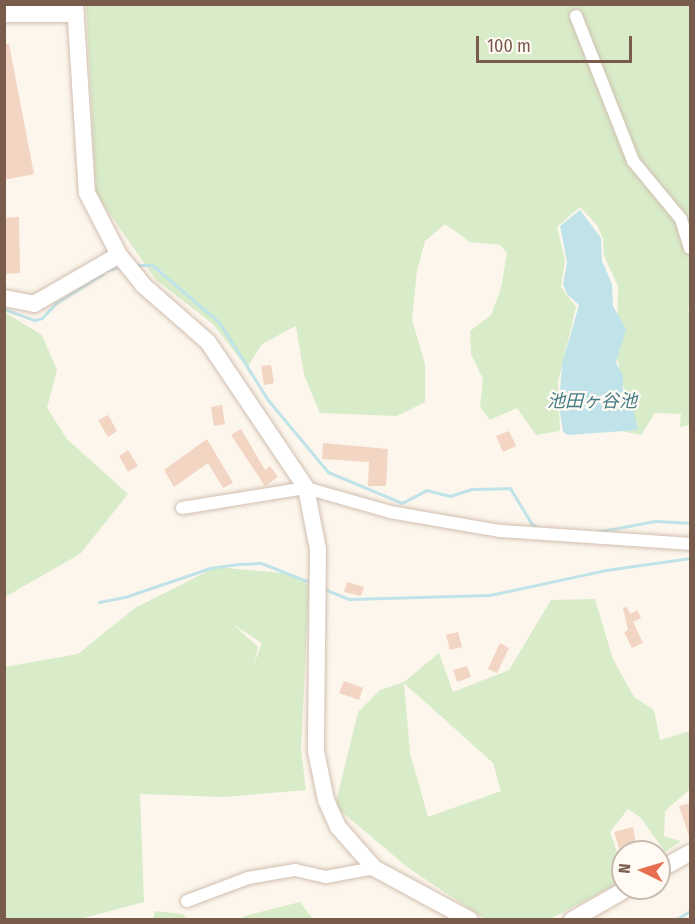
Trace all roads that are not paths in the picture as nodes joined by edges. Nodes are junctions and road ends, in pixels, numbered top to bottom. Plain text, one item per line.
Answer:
1 (75, 9) edge
2 (4, 14) edge
3 (576, 16) dead end
4 (690, 248) edge
5 (119, 255) junction
6 (4, 298) edge
7 (306, 488) junction
8 (183, 508) dead end
9 (690, 544) edge
10 (690, 853) edge
11 (671, 863) edge
12 (374, 868) junction
13 (611, 898) edge
14 (187, 901) dead end
15 (470, 920) edge
16 (572, 920) edge

1 - 2 street
1 - 5 street
3 - 4 street
5 - 6 street
5 - 7 street
7 - 8 street
7 - 9 street
7 - 12 street
10 - 11 street
12 - 14 street
12 - 15 street
13 - 16 street

